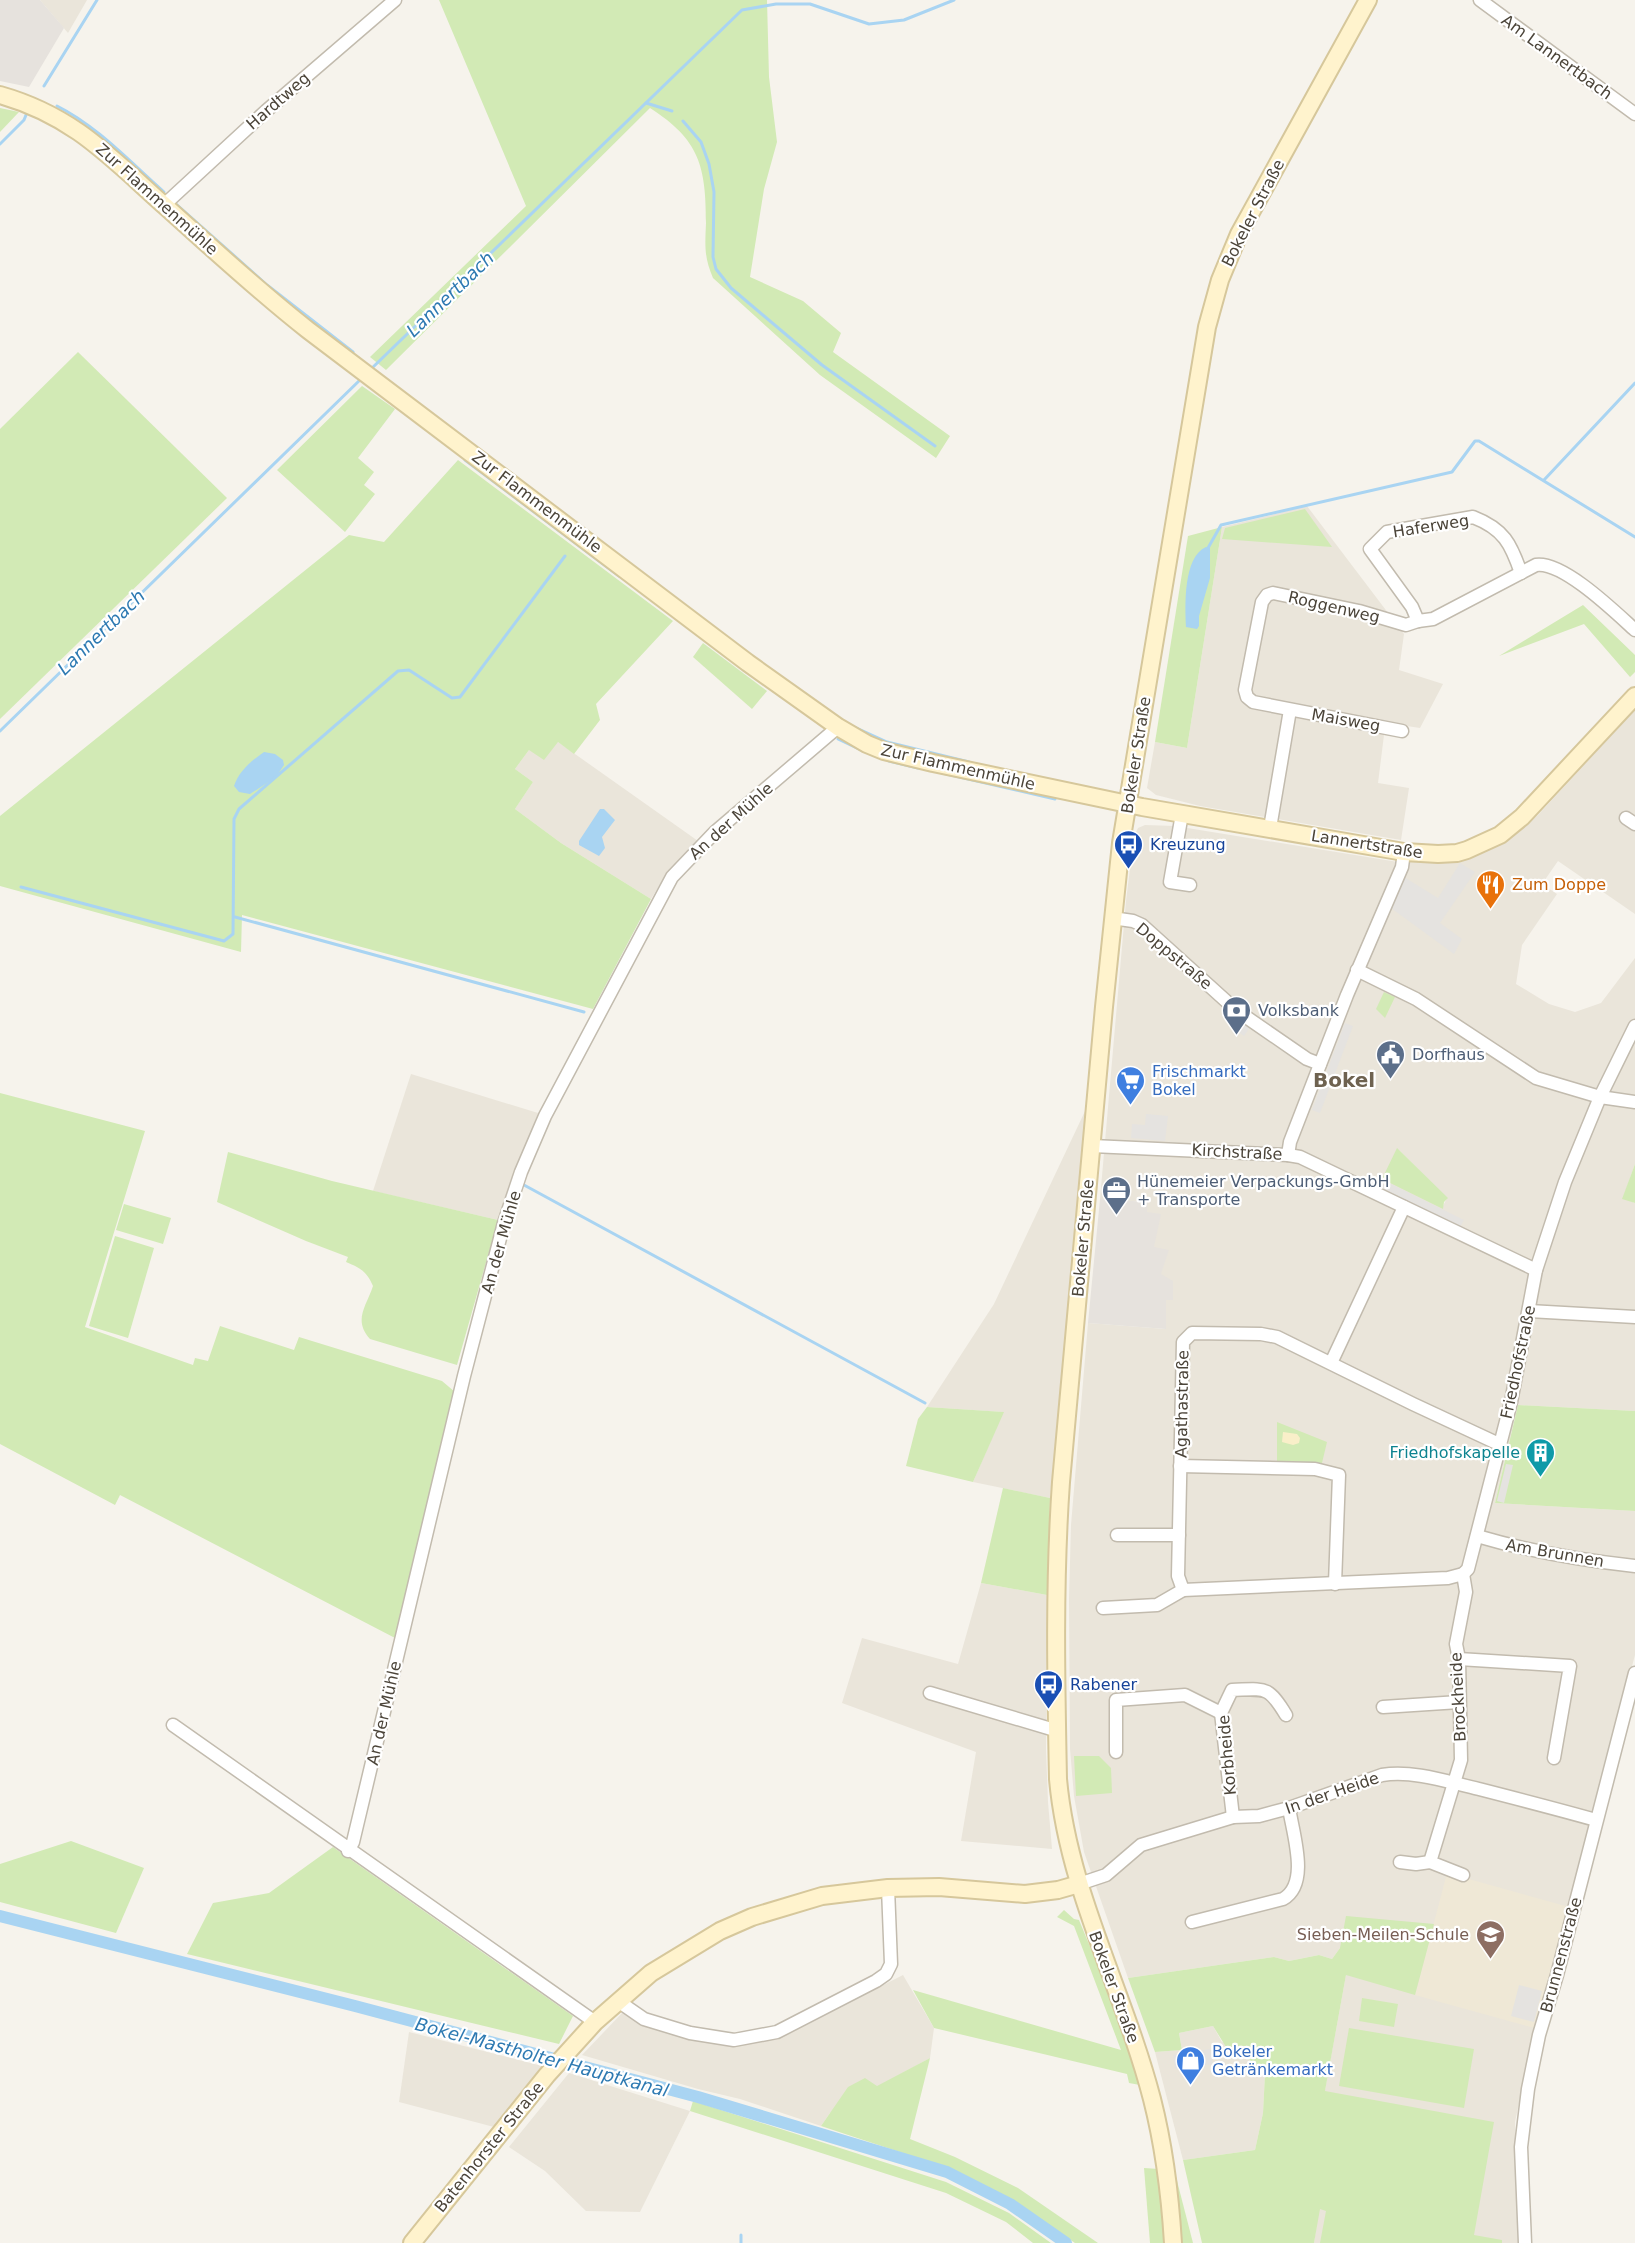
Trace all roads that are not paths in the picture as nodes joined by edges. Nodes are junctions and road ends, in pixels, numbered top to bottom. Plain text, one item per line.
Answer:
1 (395, 0) edge
2 (1368, 0) edge
3 (1480, 0) edge
4 (0, 95) edge
5 (1635, 114) edge
6 (164, 205) junction
7 (1521, 573) junction
8 (1418, 621) junction
9 (1635, 630) edge
10 (1635, 696) edge
11 (1290, 710) junction
12 (838, 727) junction
13 (1402, 731) dead end
14 (1127, 804) junction
15 (1182, 814) junction
16 (1270, 828) junction
17 (1404, 852) junction
18 (1190, 885) dead end
19 (1113, 918) junction
20 (1357, 970) junction
21 (1635, 1026) edge
22 (1320, 1064) junction
23 (1600, 1097) junction
24 (1635, 1102) edge
25 (1092, 1146) junction
26 (1288, 1155) junction
27 (1404, 1207) junction
28 (1536, 1270) junction
29 (1529, 1311) junction
30 (1634, 1315) edge
31 (1331, 1362) junction
32 (1501, 1445) junction
33 (1180, 1466) junction
34 (1117, 1535) dead end
35 (1179, 1535) junction
36 (1477, 1536) junction
37 (1635, 1566) edge
38 (1463, 1574) junction
39 (1335, 1584) junction
40 (1183, 1590) junction
41 (1103, 1608) dead end
42 (1459, 1659) junction
43 (1635, 1673) edge
44 (930, 1693) dead end
45 (1459, 1702) junction
46 (1383, 1707) dead end
47 (1221, 1713) junction
48 (1286, 1715) dead end
49 (173, 1725) dead end
50 (1058, 1731) junction
51 (1116, 1752) dead end
52 (1554, 1758) dead end
53 (1456, 1784) junction
54 (1289, 1808) junction
55 (1233, 1817) junction
56 (1596, 1820) junction
57 (348, 1851) junction
58 (1400, 1862) dead end
59 (1430, 1862) junction
60 (1463, 1875) dead end
61 (1079, 1884) junction
62 (888, 1888) junction
63 (1192, 1922) dead end
64 (618, 2001) junction
65 (595, 2022) junction
66 (412, 2243) edge
67 (1173, 2243) edge
68 (1525, 2243) edge

1 - 6 street, Hardtweg
2 - 14 street, Bokeler Straße
3 - 5 street, Am Lannertbach
4 - 6 street, Zur Flammenmühle
6 - 12 street, Zur Flammenmühle
7 - 8 street, Roggenweg
7 - 8 street, Haferweg
7 - 9 street, Roggenweg
8 - 11 street, Roggenweg
10 - 17 street, Lannertstraße
11 - 13 street, Maisweg
11 - 16 street
12 - 14 street, Zur Flammenmühle
12 - 57 street, An der Mühle
14 - 15 street, Lannertstraße
14 - 19 street, Bokeler Straße
15 - 16 street, Lannertstraße
15 - 18 street
16 - 17 street, Lannertstraße
17 - 20 street
19 - 22 street, Doppstraße
19 - 25 street, Bokeler Straße
20 - 22 street
20 - 23 street
21 - 23 street, Friedhofstraße
22 - 26 street
23 - 24 street
23 - 28 street, Friedhofstraße
25 - 26 street, Kirchstraße
25 - 50 street, Bokeler Straße
26 - 27 street, Kirchstraße
27 - 28 street, Kirchstraße
27 - 31 street
28 - 29 street, Friedhofstraße
29 - 30 street
29 - 32 street, Friedhofstraße
31 - 32 street, Agathastraße
31 - 33 street, Agathastraße
32 - 36 street, Friedhofstraße
33 - 35 street
33 - 39 street, Agathastraße
34 - 35 street
35 - 40 street
36 - 37 street, Am Brunnen
36 - 38 street, Friedhofstraße
38 - 39 street
38 - 42 street, Brockheide
39 - 40 street
40 - 41 street
42 - 45 street, Brockheide
42 - 52 street
43 - 56 street, Brunnenstraße
44 - 50 street
45 - 46 street
45 - 53 street, Brockheide
47 - 48 street, Korbheide
47 - 51 street
47 - 55 street, Korbheide
49 - 57 street
50 - 61 street, Bokeler Straße
53 - 54 street, In der Heide
53 - 56 street, In der Heide
53 - 59 street, Brockheide
54 - 55 street, In der Heide
54 - 63 street
55 - 61 street, In der Heide
56 - 68 street, Brunnenstraße
57 - 65 street
58 - 59 street
59 - 60 street
61 - 62 street, Batenhorster Straße
61 - 67 street, Bokeler Straße
62 - 64 street, Batenhorster Straße
62 - 64 street
64 - 65 street, Batenhorster Straße
65 - 66 street, Batenhorster Straße

